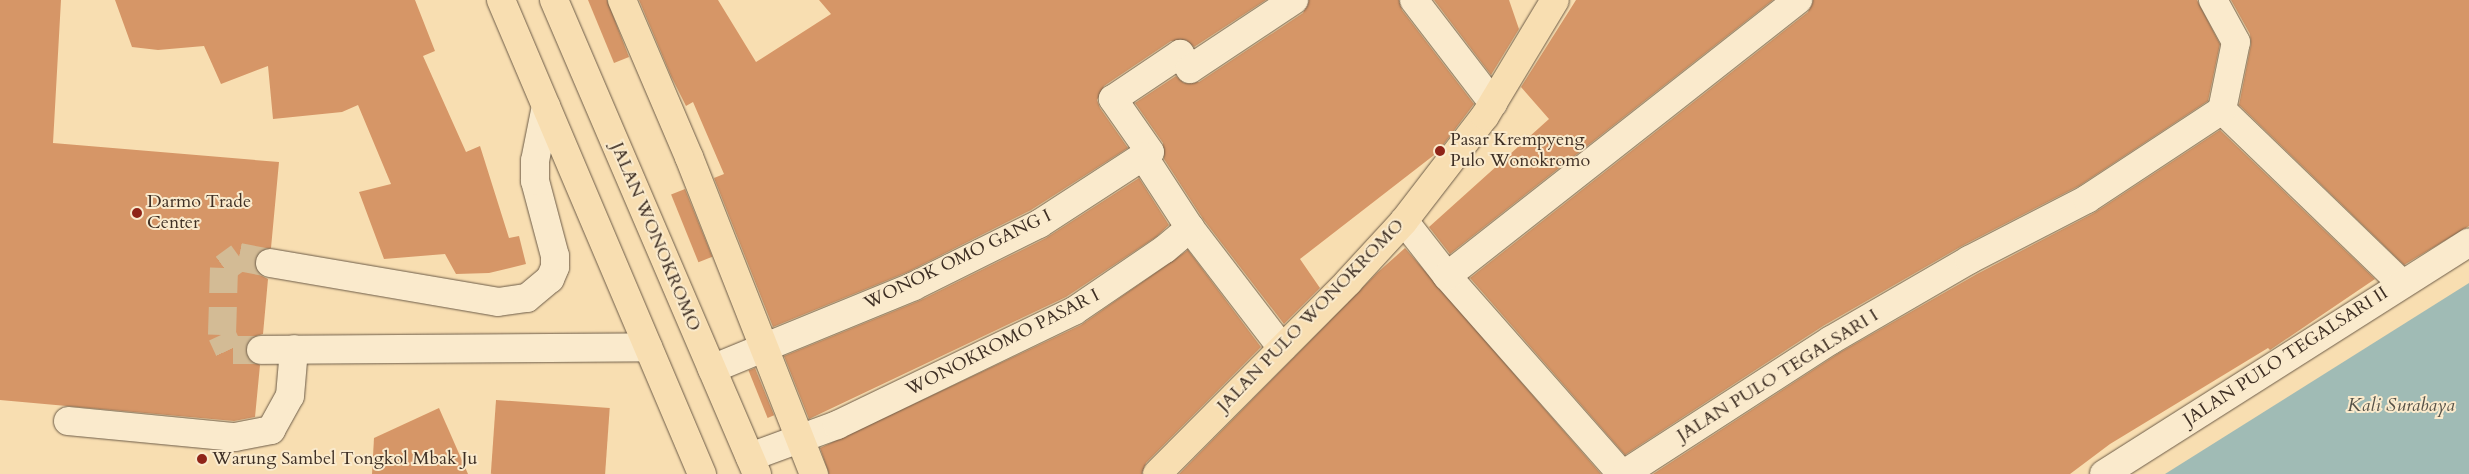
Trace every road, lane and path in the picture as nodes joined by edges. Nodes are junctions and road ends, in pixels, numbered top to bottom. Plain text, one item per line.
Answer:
1 (501, 0) edge
2 (554, 0) edge
3 (622, 0) edge
4 (1294, 0) edge
5 (1414, 0) edge
6 (1555, 0) edge
7 (1798, 0) edge
8 (2213, 0) edge
9 (1493, 103) junction
10 (546, 106) junction
11 (2222, 110) junction
12 (1143, 156) junction
13 (1404, 221) junction
14 (1190, 228) junction
15 (2469, 242) edge
16 (270, 263) tunnel mouth
17 (1447, 276) junction
18 (2401, 283) junction
19 (648, 347) junction
20 (1282, 348) junction
21 (294, 349) junction
22 (261, 350) tunnel mouth
23 (712, 369) junction
24 (68, 421) dead end
25 (754, 465) edge
26 (702, 474) edge
27 (814, 474) edge
28 (1157, 474) edge
29 (2104, 474) edge

1 - 10 main road
2 - 23 main road, JALAN WONOKROMO
3 - 27 main road
4 - 12 street
5 - 9 street
6 - 9 main road, JALAN PULO WONOKROMO
7 - 17 street
8 - 11 street
9 - 13 main road, JALAN PULO WONOKROMO
10 - 16 street
10 - 19 main road
11 - 17 street, JALAN PULO TEGALSARI I
11 - 18 street
12 - 14 street
12 - 23 street, WONOK OMO GANG I
13 - 17 street, JALAN PULO TEGALSARI I
13 - 20 main road, JALAN PULO WONOKROMO
14 - 20 street
14 - 25 street, WONOKROMO PASAR I
15 - 18 street, JALAN PULO TEGALSARI II
18 - 29 street, JALAN PULO TEGALSARI II
19 - 21 street
19 - 26 main road
20 - 28 main road, JALAN PULO WONOKROMO
21 - 22 street
21 - 24 street
23 - 25 main road, JALAN WONOKROMO

